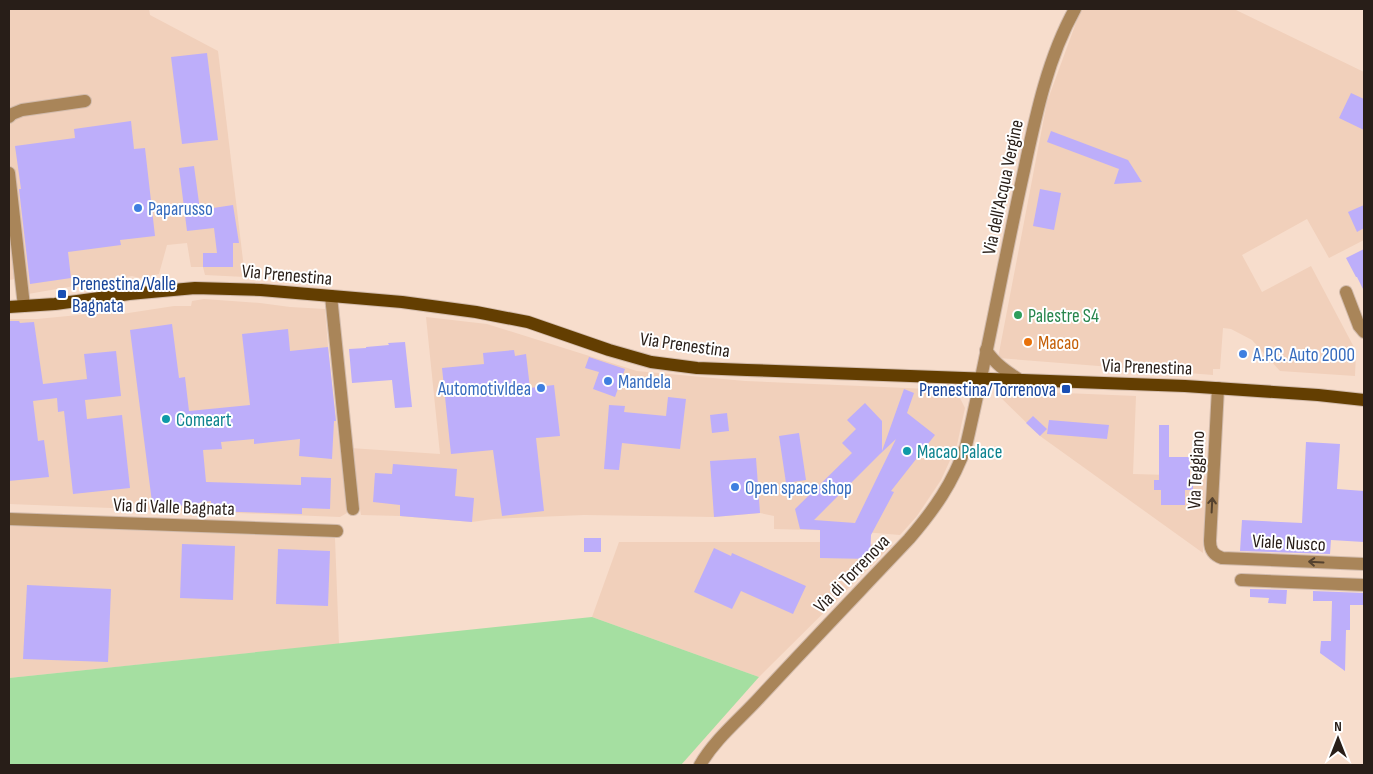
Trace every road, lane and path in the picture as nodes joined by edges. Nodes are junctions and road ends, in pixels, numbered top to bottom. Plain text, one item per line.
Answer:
1 (1075, 9) edge
2 (85, 101) dead end
3 (9, 117) edge
4 (9, 173) edge
5 (1346, 292) dead end
6 (331, 296) junction
7 (24, 306) junction
8 (9, 307) edge
9 (1364, 332) edge
10 (986, 350) junction
11 (980, 378) junction
12 (1020, 380) junction
13 (1218, 388) junction
14 (1364, 400) edge
15 (353, 509) dead end
16 (9, 519) edge
17 (337, 531) dead end
18 (1213, 553) joint
19 (1364, 564) edge
20 (1364, 571) edge
21 (1241, 580) dead end
22 (1364, 585) edge
23 (700, 765) edge

1 - 10 street, Via dell'Acqua Vergine
2 - 3 street
4 - 7 street
5 - 9 street
6 - 7 main road, Via Prenestina
6 - 11 main road, Via Prenestina
6 - 15 street
7 - 8 main road, Via Prenestina
10 - 11 street, Via dell'Acqua Vergine
10 - 12 street
11 - 12 main road, Via Prenestina
11 - 23 street, Via di Torrenova
12 - 13 main road, Via Prenestina
13 - 14 main road, Via Prenestina
18 -> 13 street, Via Teggiano
16 - 17 street, Via di Valle Bagnata
19 -> 18 street, Viale Nusco
20 - 22 street
21 - 22 street, Viale Nusco

